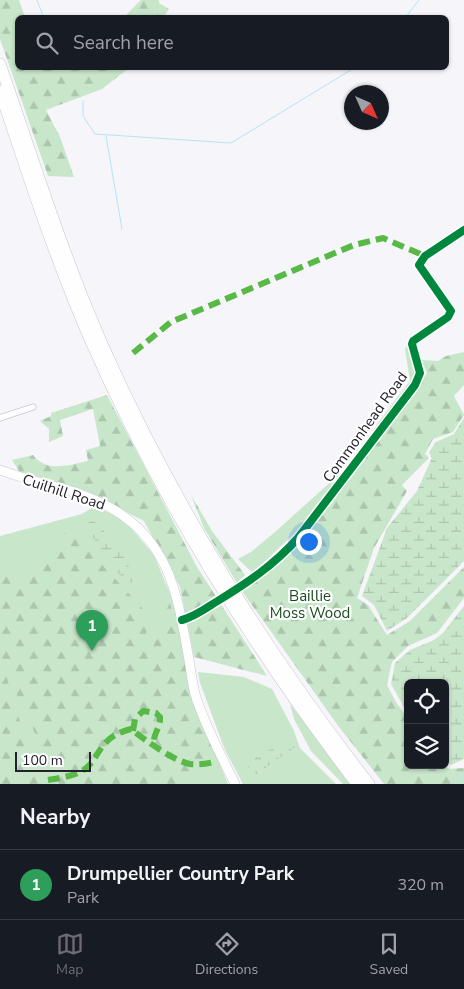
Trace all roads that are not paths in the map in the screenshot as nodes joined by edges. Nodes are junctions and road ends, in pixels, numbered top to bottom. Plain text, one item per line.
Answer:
1 (0, 64) edge
2 (0, 92) edge
3 (464, 230) edge
4 (32, 407) dead end
5 (0, 418) edge
6 (0, 470) edge
7 (182, 620) junction
8 (235, 784) edge
9 (357, 784) edge
10 (368, 784) edge

1 - 10 highway
2 - 9 highway
3 - 7 street, Commonhead Road, bridge
4 - 5 street
6 - 7 main road, Cuilhill Road
7 - 8 main road, Cuilhill Road

